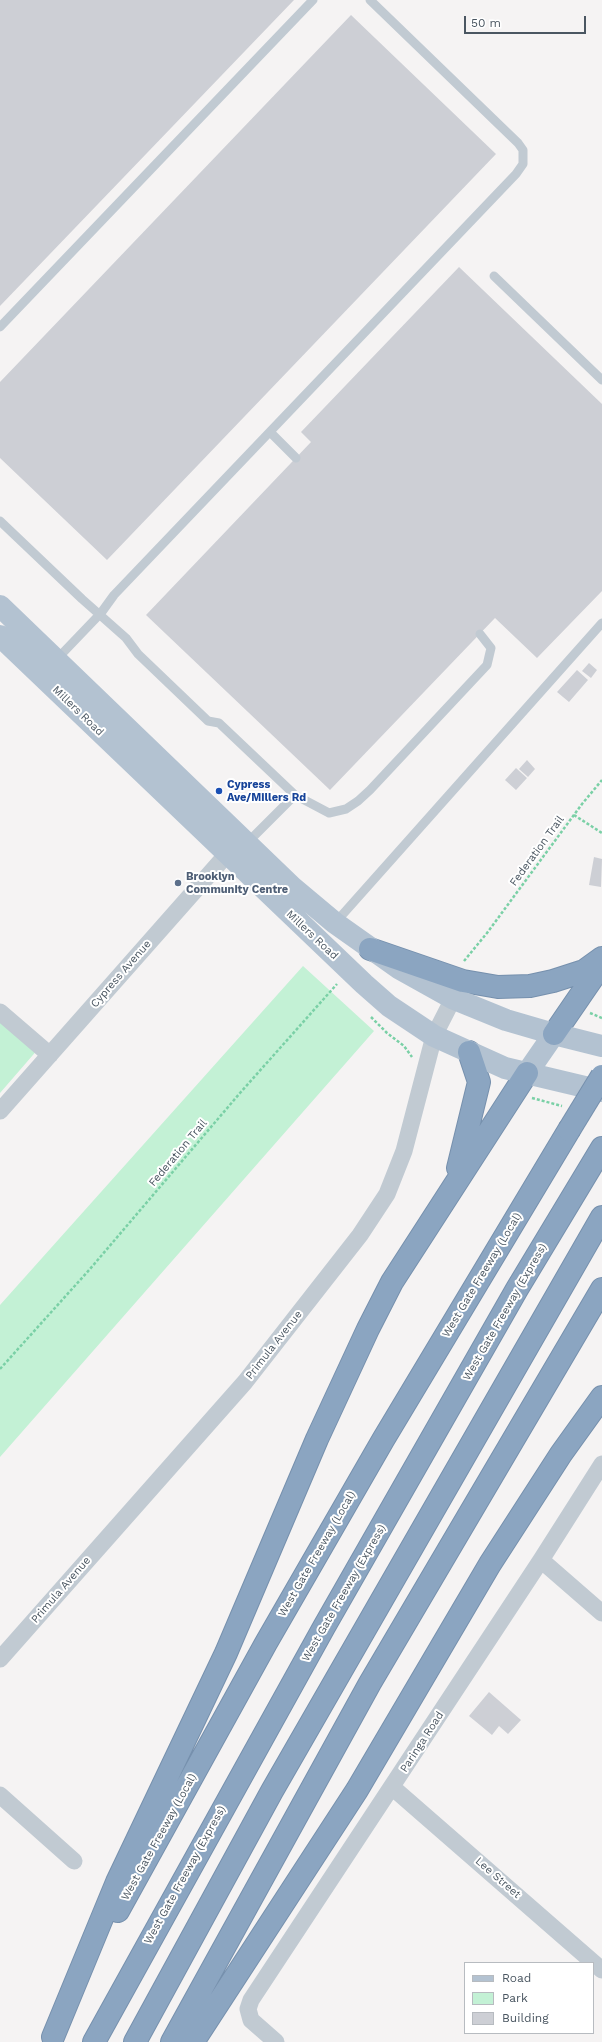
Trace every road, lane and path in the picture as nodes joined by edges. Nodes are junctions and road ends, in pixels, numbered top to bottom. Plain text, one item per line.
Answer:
1 (313, 0) edge
2 (370, 0) edge
3 (494, 276) dead end
4 (0, 327) edge
5 (602, 380) edge
6 (270, 432) junction
7 (296, 458) dead end
8 (0, 521) edge
9 (0, 606) edge
10 (101, 614) junction
11 (602, 623) edge
12 (480, 634) dead end
13 (0, 636) edge
14 (56, 660) junction
15 (602, 780) edge
16 (295, 795) junction
17 (574, 815) junction
18 (602, 833) edge
19 (245, 841) junction
20 (227, 854) junction
21 (335, 923) junction
22 (487, 933) dead end
23 (370, 949) joint
24 (602, 958) edge
25 (602, 964) edge
26 (349, 970) junction
27 (457, 989) junction
28 (0, 1012) edge
29 (592, 1015) dead end
30 (602, 1018) edge
31 (554, 1034) junction
32 (434, 1036) junction
33 (602, 1046) edge
34 (469, 1052) junction
35 (50, 1055) junction
36 (527, 1073) junction
37 (602, 1076) edge
38 (602, 1091) edge
39 (0, 1111) edge
40 (602, 1148) edge
41 (454, 1185) junction
42 (602, 1217) edge
43 (602, 1289) edge
44 (0, 1369) edge
45 (602, 1397) edge
46 (602, 1464) edge
47 (541, 1560) junction
48 (602, 1613) edge
49 (0, 1659) edge
50 (392, 1787) junction
51 (0, 1795) edge
52 (74, 1861) dead end
53 (593, 1962) edge
54 (594, 1963) edge
55 (602, 1970) edge
56 (52, 2040) edge
57 (94, 2042) edge
58 (135, 2042) edge
59 (172, 2042) edge
60 (193, 2042) edge
61 (276, 2042) edge

1 - 4 lane
2 - 6 lane
3 - 5 lane
6 - 7 lane
6 - 10 lane
8 - 10 lane
9 - 14 main road, Millers Road
10 - 14 lane
10 - 16 lane
11 - 21 lane
12 - 16 lane
13 - 20 main road, Millers Road
14 - 19 main road, Millers Road
15 - 17 path, Federation Trail
16 - 19 lane
17 - 18 path
17 - 22 path, Federation Trail
19 - 20 street, Cypress Avenue
19 - 21 main road, Millers Road
20 - 26 main road, Millers Road
20 - 35 street, Cypress Avenue
21 - 23 main road, Millers Road
23 - 27 highway
24 - 27 highway
25 - 31 highway
26 - 32 main road, Millers Road
26 - 44 path, Federation Trail
27 - 31 main road
27 - 32 street, Primula Avenue
28 - 35 street
29 - 30 path
31 - 33 main road
31 - 36 main road
32 - 34 main road, Millers Road
32 - 49 street, Primula Avenue
34 - 36 main road, Millers Road
34 - 41 highway
35 - 39 street, Cypress Avenue
36 - 38 main road, Millers Road
36 - 41 highway
37 - 56 highway, West Gate Freeway (Local), bridge
40 - 57 highway, West Gate Freeway (Express)
41 - 56 highway
42 - 58 highway
43 - 59 highway
45 - 60 highway
46 - 47 street, Paringa Road
47 - 48 street
47 - 50 street, Paringa Road
50 - 53 street, Lee Street
50 - 61 street, Paringa Road
51 - 52 street
54 - 55 street, Lee Street

